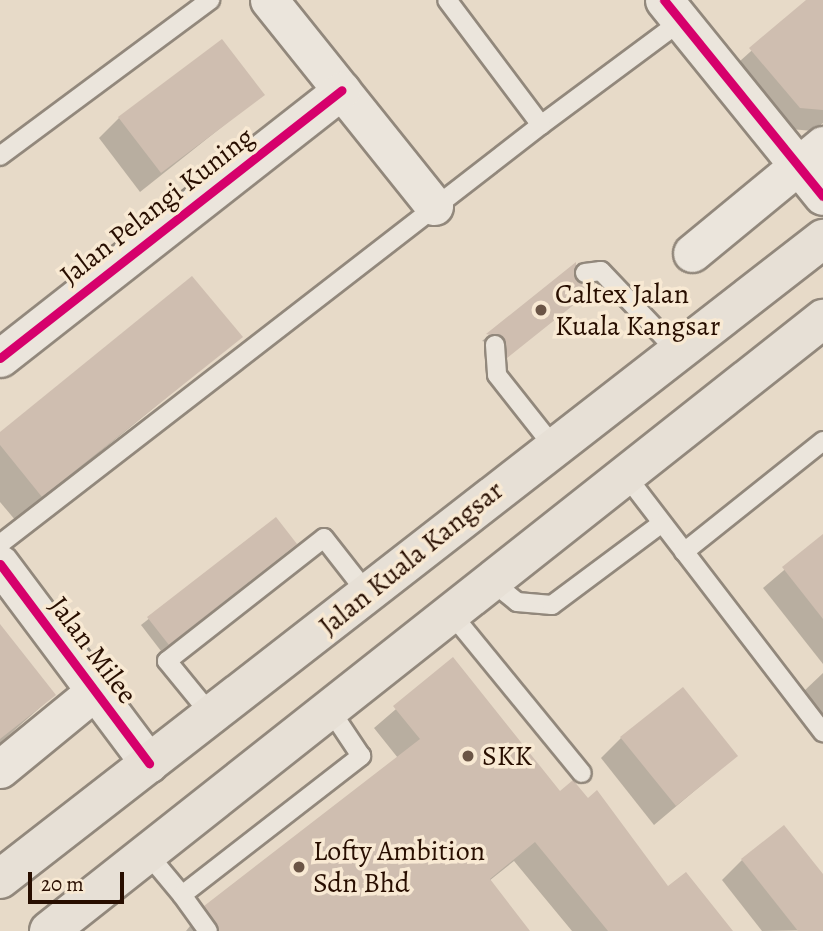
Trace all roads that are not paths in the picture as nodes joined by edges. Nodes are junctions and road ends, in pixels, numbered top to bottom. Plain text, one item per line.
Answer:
1 (210, 0) edge
2 (269, 0) edge
3 (447, 0) edge
4 (672, 10) edge
5 (342, 90) junction
6 (541, 125) junction
7 (811, 155) edge
8 (0, 156) edge
9 (823, 196) edge
10 (434, 206) junction
11 (823, 239) edge
12 (692, 253) dead end
13 (584, 273) dead end
14 (823, 319) edge
15 (495, 345) dead end
16 (677, 351) junction
17 (0, 358) edge
18 (823, 441) edge
19 (553, 446) junction
20 (624, 473) junction
21 (662, 523) junction
22 (0, 544) edge
23 (684, 552) junction
24 (0, 564) edge
25 (491, 580) junction
26 (367, 593) junction
27 (450, 612) junction
28 (96, 691) junction
29 (329, 708) junction
30 (212, 716) junction
31 (823, 732) edge
32 (149, 763) junction
33 (0, 769) edge
34 (582, 773) dead end
35 (146, 853) junction
36 (0, 879) edge
37 (182, 895) junction
38 (49, 931) edge
39 (208, 931) edge

1 - 8 lane
2 - 5 street
3 - 6 lane
4 - 6 lane
4 - 7 street
5 - 10 street
5 - 17 street, Jalan Pelangi Kuning
6 - 10 lane
7 - 9 street
7 - 12 street
10 - 22 lane
11 - 16 highway, Jalan Kuala Kangsar
13 - 16 lane
14 - 20 highway
15 - 19 lane
16 - 19 highway, Jalan Kuala Kangsar
18 - 23 lane
19 - 26 highway, Jalan Kuala Kangsar
20 - 21 lane
20 - 25 highway
21 - 23 lane
21 - 25 lane
23 - 31 lane
24 - 28 street, Jalan Milee
25 - 27 highway
26 - 30 highway, Jalan Kuala Kangsar
26 - 30 lane
27 - 29 highway
27 - 34 lane
28 - 32 street, Jalan Milee
28 - 33 street
29 - 35 highway
29 - 37 lane
30 - 32 highway, Jalan Kuala Kangsar
32 - 36 highway, Jalan Kuala Kangsar
35 - 37 lane
35 - 38 highway
37 - 39 lane

